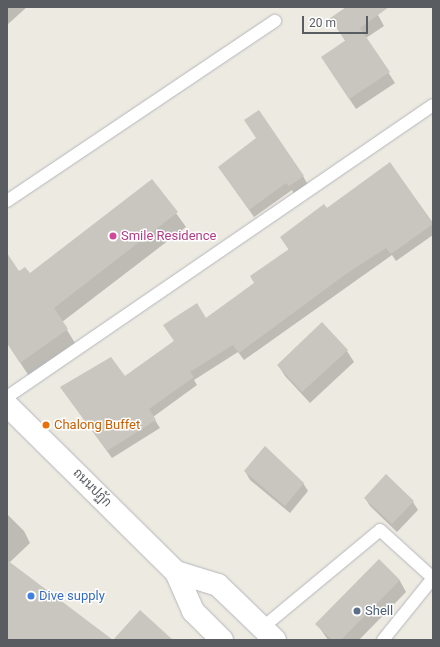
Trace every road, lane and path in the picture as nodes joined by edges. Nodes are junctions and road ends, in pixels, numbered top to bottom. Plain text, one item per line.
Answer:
1 (275, 21) dead end
2 (433, 105) edge
3 (7, 201) edge
4 (7, 397) edge
5 (7, 405) edge
6 (176, 572) junction
7 (433, 578) edge
8 (269, 634) edge
9 (222, 640) edge
10 (383, 640) edge

1 - 3 lane
2 - 4 lane
5 - 6 main road, ถนนปฏัก
6 - 8 main road, ถนนปฏัก
6 - 9 main road, ถนนปฏัก
7 - 8 lane
7 - 10 lane

